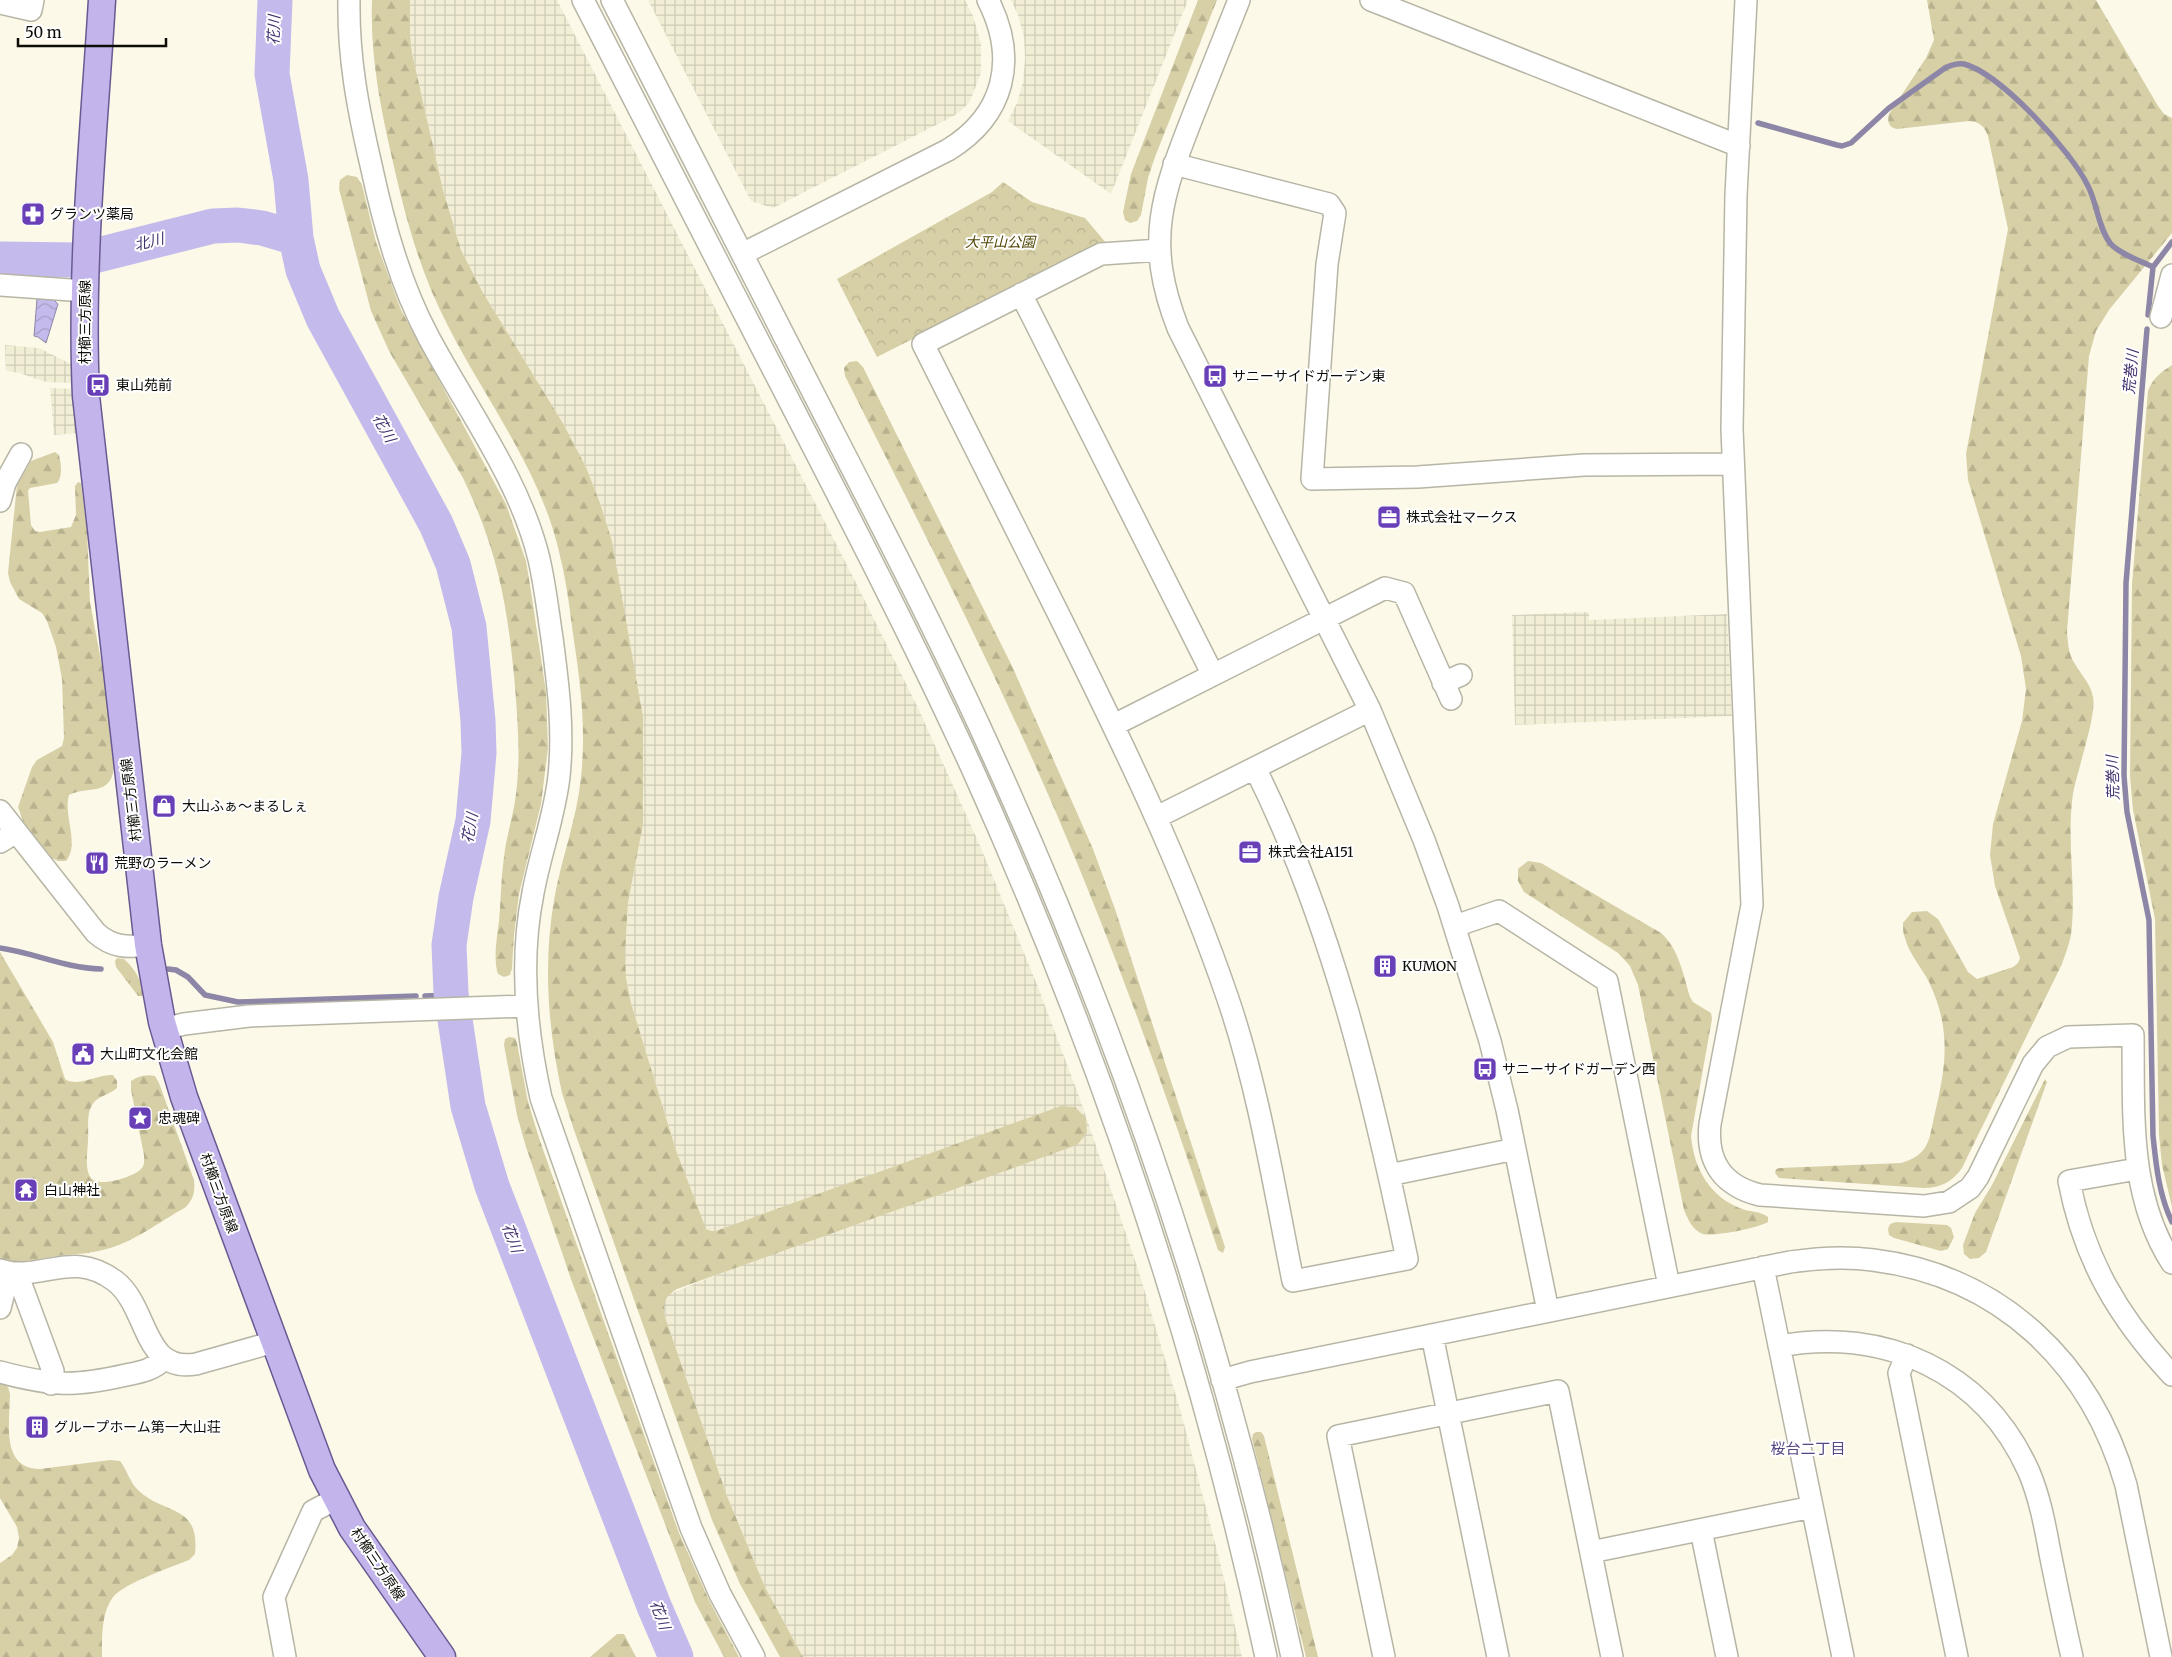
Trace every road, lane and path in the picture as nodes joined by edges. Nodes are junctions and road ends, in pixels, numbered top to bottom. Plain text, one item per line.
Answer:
1 (33, 0) edge
2 (102, 0) edge
3 (350, 0) edge
4 (583, 0) edge
5 (612, 0) edge
6 (988, 0) edge
7 (1239, 0) edge
8 (1372, 0) edge
9 (1746, 0) edge
10 (0, 3) edge
11 (1739, 146) junction
12 (1174, 164) junction
13 (1160, 250) junction
14 (742, 254) junction
15 (2172, 276) edge
16 (85, 284) junction
17 (0, 285) edge
18 (1021, 294) junction
19 (2161, 317) dead end
20 (21, 454) dead end
21 (1732, 464) junction
22 (0, 501) edge
23 (1324, 619) junction
24 (1213, 675) junction
25 (1452, 685) dead end
26 (1370, 710) junction
27 (1114, 725) junction
28 (1254, 768) junction
29 (0, 811) edge
30 (1156, 817) junction
31 (8, 837) edge
32 (1455, 926) junction
33 (148, 945) junction
34 (527, 1006) junction
35 (164, 1029) junction
36 (1515, 1149) junction
37 (2137, 1169) junction
38 (1389, 1175) junction
39 (2172, 1263) edge
40 (1763, 1267) junction
41 (10, 1272) edge
42 (1669, 1286) junction
43 (0, 1308) edge
44 (1548, 1311) junction
45 (1432, 1335) junction
46 (274, 1342) junction
47 (1779, 1346) junction
48 (1907, 1355) junction
49 (164, 1359) junction
50 (0, 1372) edge
51 (2172, 1375) edge
52 (1222, 1380) junction
53 (51, 1384) junction
54 (1448, 1413) junction
55 (336, 1499) junction
56 (1812, 1507) junction
57 (1701, 1530) junction
58 (1591, 1552) junction
59 (284, 1657) edge
60 (442, 1657) edge
61 (754, 1657) edge
62 (1266, 1657) edge
63 (1292, 1657) edge
64 (1384, 1657) edge
65 (1498, 1657) edge
66 (1612, 1657) edge
67 (1727, 1657) edge
68 (1843, 1657) edge
69 (1957, 1657) edge
70 (2072, 1657) edge
71 (2161, 1657) edge

1 - 10 street
2 - 16 main road, 村櫛三方原線
3 - 34 street
4 - 62 street
5 - 14 street
6 - 14 street
7 - 12 street
8 - 11 street
9 - 11 street
11 - 21 street
12 - 13 street
12 - 21 street
13 - 18 street
13 - 23 street
14 - 52 street
15 - 19 street
16 - 17 street
16 - 33 main road, 村櫛三方原線
18 - 24 street
18 - 27 street
20 - 22 street
21 - 37 street
23 - 24 street
23 - 25 street
23 - 26 street
24 - 27 street
26 - 28 street
26 - 32 street
27 - 30 street
28 - 30 street
28 - 38 street
29 - 31 street
30 - 38 street
31 - 33 street
32 - 36 street
32 - 42 street
33 - 35 main road, 村櫛三方原線
34 - 35 street
34 - 61 street
35 - 46 main road, 村櫛三方原線
36 - 38 street
36 - 44 street
37 - 39 street
37 - 51 street
40 - 42 street
40 - 47 street
40 - 71 street
41 - 43 street
41 - 49 street
41 - 53 street
42 - 44 street
44 - 45 street
45 - 52 street
45 - 54 street
46 - 49 street
46 - 55 main road, 村櫛三方原線
47 - 48 street
47 - 56 street
48 - 69 street
48 - 70 street
49 - 53 street
50 - 53 street
52 - 63 street
54 - 58 street
54 - 64 street
54 - 65 street
55 - 59 street
55 - 60 main road, 村櫛三方原線
56 - 57 street
56 - 68 street
57 - 58 street
57 - 67 street
58 - 66 street

